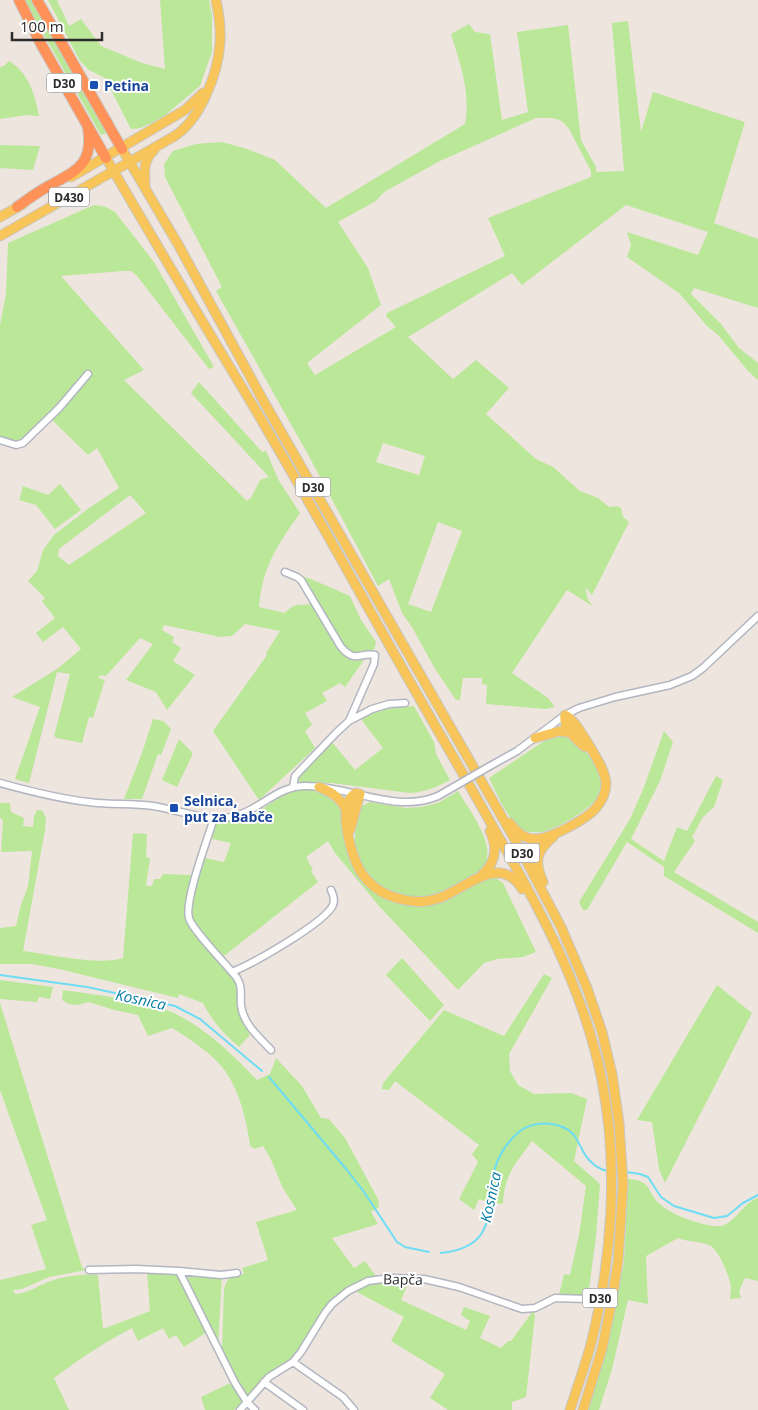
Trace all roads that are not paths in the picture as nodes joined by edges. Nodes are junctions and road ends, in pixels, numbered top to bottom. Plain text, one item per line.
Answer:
1 (19, 0) edge
2 (37, 0) edge
3 (216, 0) edge
4 (212, 80) junction
5 (87, 122) junction
6 (158, 145) junction
7 (122, 149) junction
8 (106, 158) junction
9 (129, 161) junction
10 (114, 170) junction
11 (145, 189) junction
12 (17, 207) junction
13 (0, 217) edge
14 (0, 236) edge
15 (88, 374) dead end
16 (0, 440) edge
17 (285, 572) dead end
18 (758, 616) edge
19 (405, 703) dead end
20 (565, 715) junction
21 (349, 721) junction
22 (572, 733) junction
23 (535, 738) junction
24 (594, 754) junction
25 (0, 783) edge
26 (292, 787) junction
27 (319, 787) junction
28 (358, 794) junction
29 (492, 802) junction
30 (347, 812) junction
31 (484, 812) junction
32 (214, 818) junction
33 (559, 832) junction
34 (349, 833) junction
35 (478, 878) junction
36 (331, 890) dead end
37 (550, 906) junction
38 (538, 908) junction
39 (232, 972) junction
40 (271, 1050) dead end
41 (90, 1270) dead end
42 (180, 1271) junction
43 (236, 1273) dead end
44 (587, 1299) dead end
45 (293, 1362) junction
46 (264, 1382) junction
47 (247, 1402) junction
48 (240, 1410) edge
49 (255, 1410) edge
50 (303, 1410) edge
51 (354, 1410) edge
52 (570, 1410) edge
53 (582, 1410) edge

1 - 5 highway, D30
2 - 7 highway, D30
3 - 4 main road
4 - 6 main road
4 - 7 main road
5 - 8 highway, D30
5 - 12 highway
6 - 9 main road
6 - 11 main road
7 - 8 main road
7 - 9 main road, D30
8 - 10 main road, D30
8 - 12 main road, D430
9 - 10 main road
9 - 11 main road, D30
10 - 14 main road, D430
10 - 31 main road, D30
11 - 29 main road, D30
12 - 13 main road, D430
15 - 16 street
17 - 21 street
18 - 20 street
19 - 21 street
20 - 22 main road
20 - 23 street
20 - 24 main road
21 - 26 street
22 - 23 main road
22 - 24 main road
23 - 28 street, bridge
24 - 33 main road
25 - 32 street
26 - 27 street
26 - 32 street
27 - 28 street
27 - 30 main road
28 - 30 main road
28 - 34 main road
29 - 33 main road
29 - 37 main road, D30
30 - 34 main road
31 - 35 main road
31 - 38 main road, D30
32 - 39 street
33 - 37 main road
34 - 35 main road
35 - 38 main road
36 - 39 street
37 - 53 main road, D30
38 - 52 main road, D30
39 - 40 street
41 - 42 street
42 - 43 street
42 - 47 street
44 - 45 street, Bapča
45 - 46 street, Bapča
45 - 51 street
46 - 47 street, Bapča
46 - 50 street
47 - 48 street, Bapča
47 - 49 street

